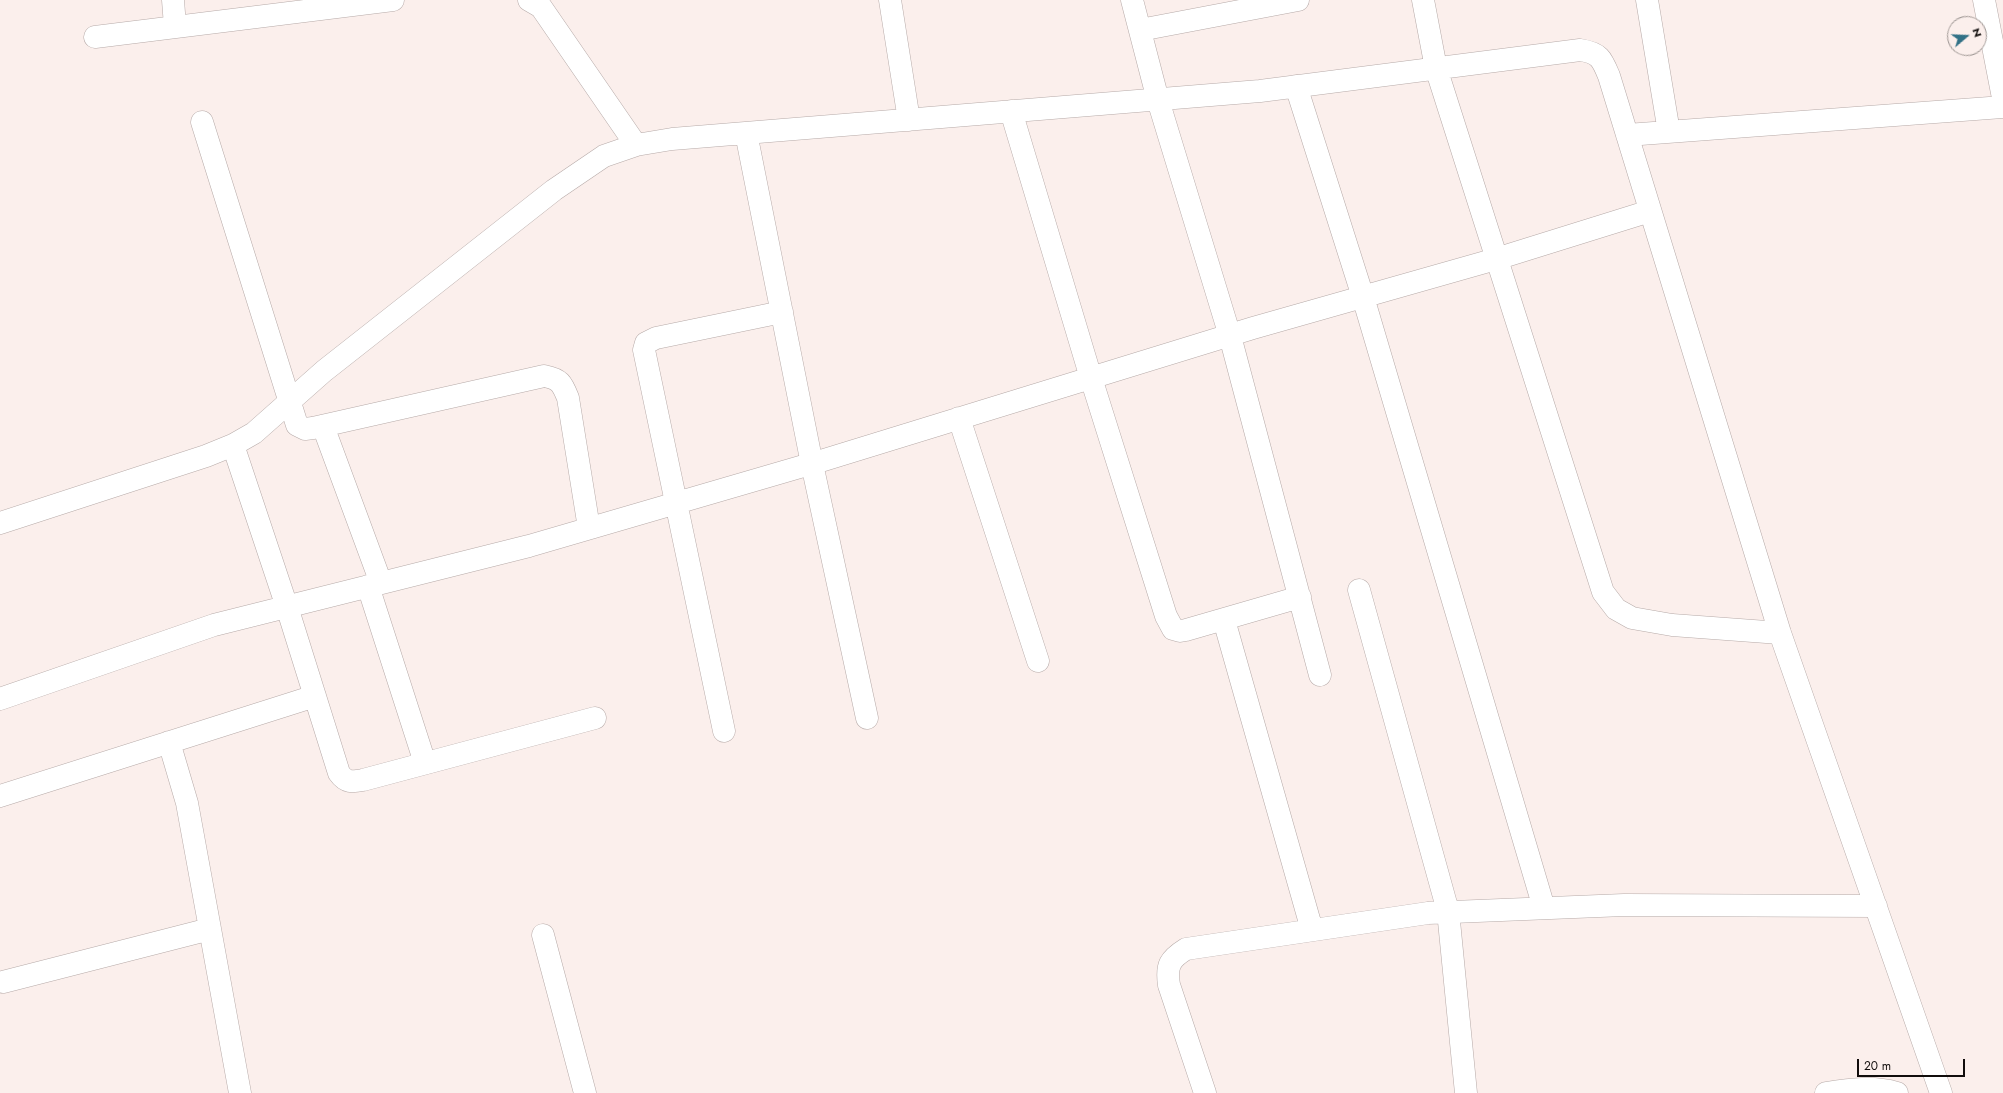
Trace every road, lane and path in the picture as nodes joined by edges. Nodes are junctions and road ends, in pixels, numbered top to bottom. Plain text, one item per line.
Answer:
1 (172, 0) edge
2 (393, 0) edge
3 (529, 0) edge
4 (890, 0) edge
5 (1132, 0) edge
6 (1298, 0) edge
7 (1423, 0) edge
8 (1647, 0) edge
9 (1984, 0) edge
10 (338, 3) edge
11 (175, 26) junction
12 (1140, 30) junction
13 (95, 36) dead end
14 (1436, 68) junction
15 (1296, 86) junction
16 (2003, 98) edge
17 (1158, 100) junction
18 (2003, 107) edge
19 (1011, 111) junction
20 (909, 120) junction
21 (202, 122) dead end
22 (1669, 132) junction
23 (746, 133) junction
24 (1627, 135) junction
25 (636, 145) junction
26 (1650, 211) junction
27 (1496, 259) junction
28 (1363, 297) junction
29 (782, 312) junction
30 (1230, 336) junction
31 (1091, 378) junction
32 (290, 401) junction
33 (959, 418) junction
34 (323, 426) junction
35 (234, 445) junction
36 (812, 464) junction
37 (676, 503) junction
38 (0, 523) edge
39 (590, 528) junction
40 (375, 585) junction
41 (1359, 590) dead end
42 (1300, 597) junction
43 (287, 607) junction
44 (1224, 620) junction
45 (1780, 633) junction
46 (1038, 661) dead end
47 (1320, 675) dead end
48 (315, 696) junction
49 (0, 699) edge
50 (595, 718) dead end
51 (867, 718) dead end
52 (724, 731) dead end
53 (169, 742) junction
54 (425, 763) junction
55 (0, 796) edge
56 (1876, 906) junction
57 (1544, 908) junction
58 (1448, 911) junction
59 (210, 929) junction
60 (1312, 930) junction
61 (543, 935) dead end
62 (3, 982) dead end
63 (240, 1093) edge
64 (585, 1093) edge
65 (1205, 1093) edge
66 (1466, 1093) edge
67 (1826, 1093) edge
68 (1897, 1093) edge
69 (1941, 1093) edge

1 - 11 street
2 - 10 street
3 - 25 street
4 - 20 street
5 - 12 street
6 - 12 street
7 - 14 street
8 - 22 street
9 - 16 street
10 - 11 street
11 - 13 street
12 - 17 street
14 - 15 street
14 - 24 street
14 - 27 street
15 - 17 street
15 - 28 street
17 - 19 street
17 - 30 street
18 - 22 street
19 - 20 street
19 - 31 street
20 - 23 street
21 - 32 street
22 - 24 street
23 - 25 street
23 - 29 street
24 - 26 street
25 - 32 street
26 - 27 street
26 - 45 street
27 - 28 street
27 - 45 street
28 - 30 street
28 - 57 street
29 - 36 street
29 - 37 street
30 - 31 street
30 - 42 street
31 - 33 street
31 - 44 street
32 - 34 street
32 - 35 street
33 - 36 street
33 - 46 street
34 - 39 street
34 - 40 street
35 - 38 street
35 - 43 street
36 - 37 street
36 - 51 street
37 - 39 street
37 - 52 street
39 - 40 street
40 - 43 street
40 - 54 street
41 - 58 street
42 - 44 street
42 - 47 street
43 - 48 street
43 - 49 street
44 - 60 street
45 - 56 street
48 - 53 street
48 - 54 street
50 - 54 street
53 - 55 street
53 - 59 street
56 - 57 street
56 - 69 street
57 - 58 street
58 - 60 street
58 - 66 street
59 - 62 street
59 - 63 street
60 - 65 street
61 - 64 street
67 - 68 street

